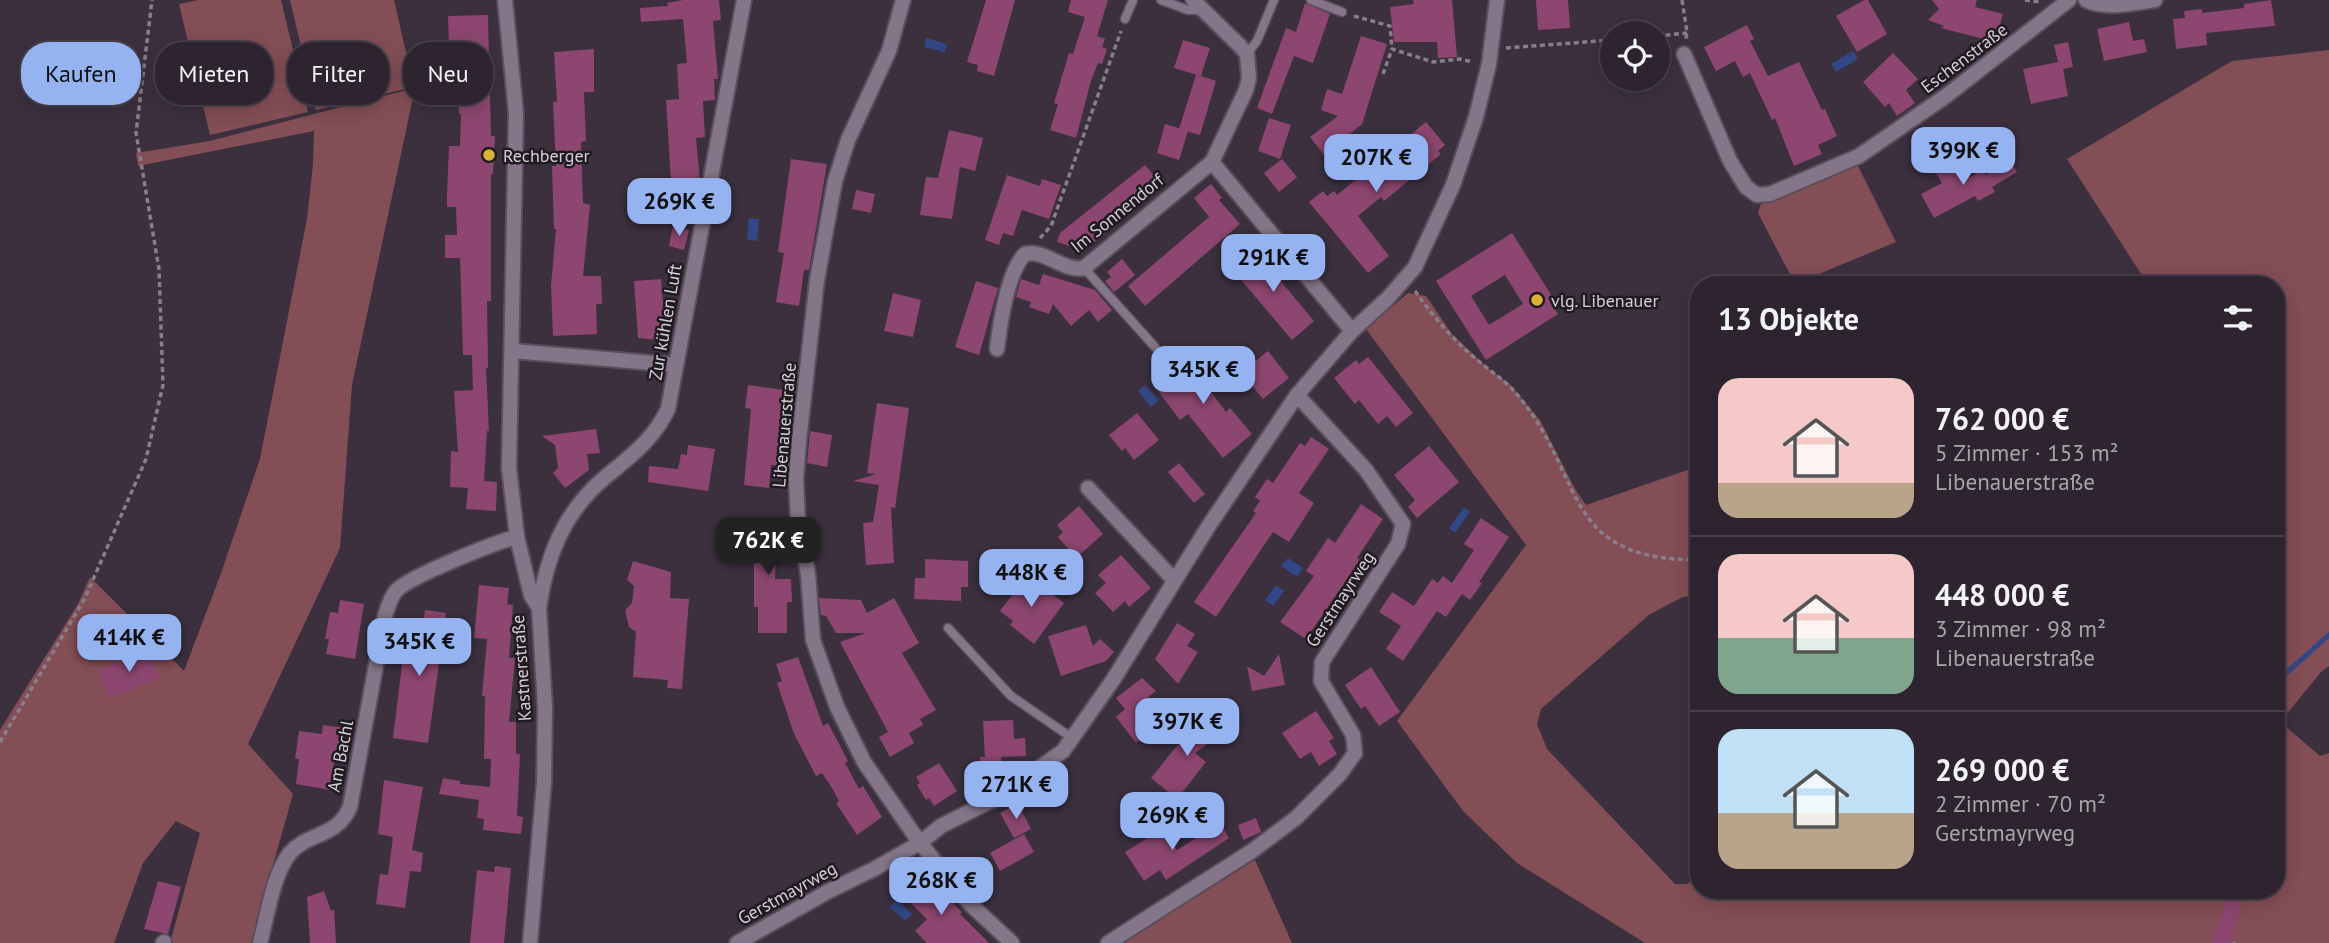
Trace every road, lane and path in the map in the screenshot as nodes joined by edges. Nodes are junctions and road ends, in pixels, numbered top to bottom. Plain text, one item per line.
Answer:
1 (152, 0) edge
2 (505, 0) edge
3 (744, 0) edge
4 (903, 0) edge
5 (1133, 0) edge
6 (1161, 0) edge
7 (1274, 0) edge
8 (1311, 0) edge
9 (1497, 0) edge
10 (1682, 0) edge
11 (2069, 0) edge
12 (2087, 0) edge
13 (2155, 0) edge
14 (1198, 5) edge
15 (1342, 12) joint
16 (1125, 19) joint
17 (1687, 33) junction
18 (1670, 35) edge
19 (1600, 41) edge
20 (1392, 49) junction
21 (1491, 49) junction
22 (1247, 54) junction
23 (1684, 54) joint
24 (1489, 64) junction
25 (1383, 74) dead end
26 (1212, 162) junction
27 (1033, 253) junction
28 (1084, 268) junction
29 (1406, 278) junction
30 (1352, 331) junction
31 (1155, 347) dead end
32 (997, 349) dead end
33 (513, 351) junction
34 (676, 365) junction
35 (1297, 395) junction
36 (1088, 488) dead end
37 (517, 537) junction
38 (1690, 559) edge
39 (1174, 580) junction
40 (539, 608) junction
41 (948, 628) dead end
42 (1072, 738) junction
43 (0, 741) edge
44 (920, 842) junction
45 (260, 943) edge
46 (530, 943) edge
47 (737, 943) edge
48 (1013, 943) edge
49 (1108, 943) edge

1 - 43 path
2 - 33 street, Kastnerstraße
3 - 34 street, Zur kühlen Luft
4 - 44 street, Libenauerstraße
5 - 16 lane
6 - 14 lane
7 - 22 lane, Im Sonnendorf
8 - 15 lane
9 - 21 street
10 - 17 path
11 - 23 street, Eschenstraße
12 - 13 street
14 - 22 street
15 - 20 path
16 - 27 path
17 - 18 path
17 - 23 path
19 - 21 path
20 - 24 path
20 - 25 path
21 - 24 street
22 - 26 street, Im Sonnendorf
24 - 29 street
26 - 28 street, Im Sonnendorf
26 - 30 street
27 - 28 street, Im Sonnendorf
27 - 32 street
28 - 31 lane
29 - 30 street
29 - 38 path
30 - 35 street
33 - 34 street
33 - 37 street, Kastnerstraße
34 - 40 street, Zur kühlen Luft
35 - 39 street
35 - 49 street, Gerstmayrweg
36 - 39 street
37 - 40 street, Kastnerstraße
37 - 45 street, Am Bachl
39 - 42 street
40 - 46 street, Kastnerstraße
41 - 42 lane
42 - 44 street
44 - 47 street, Gerstmayrweg
44 - 48 street

